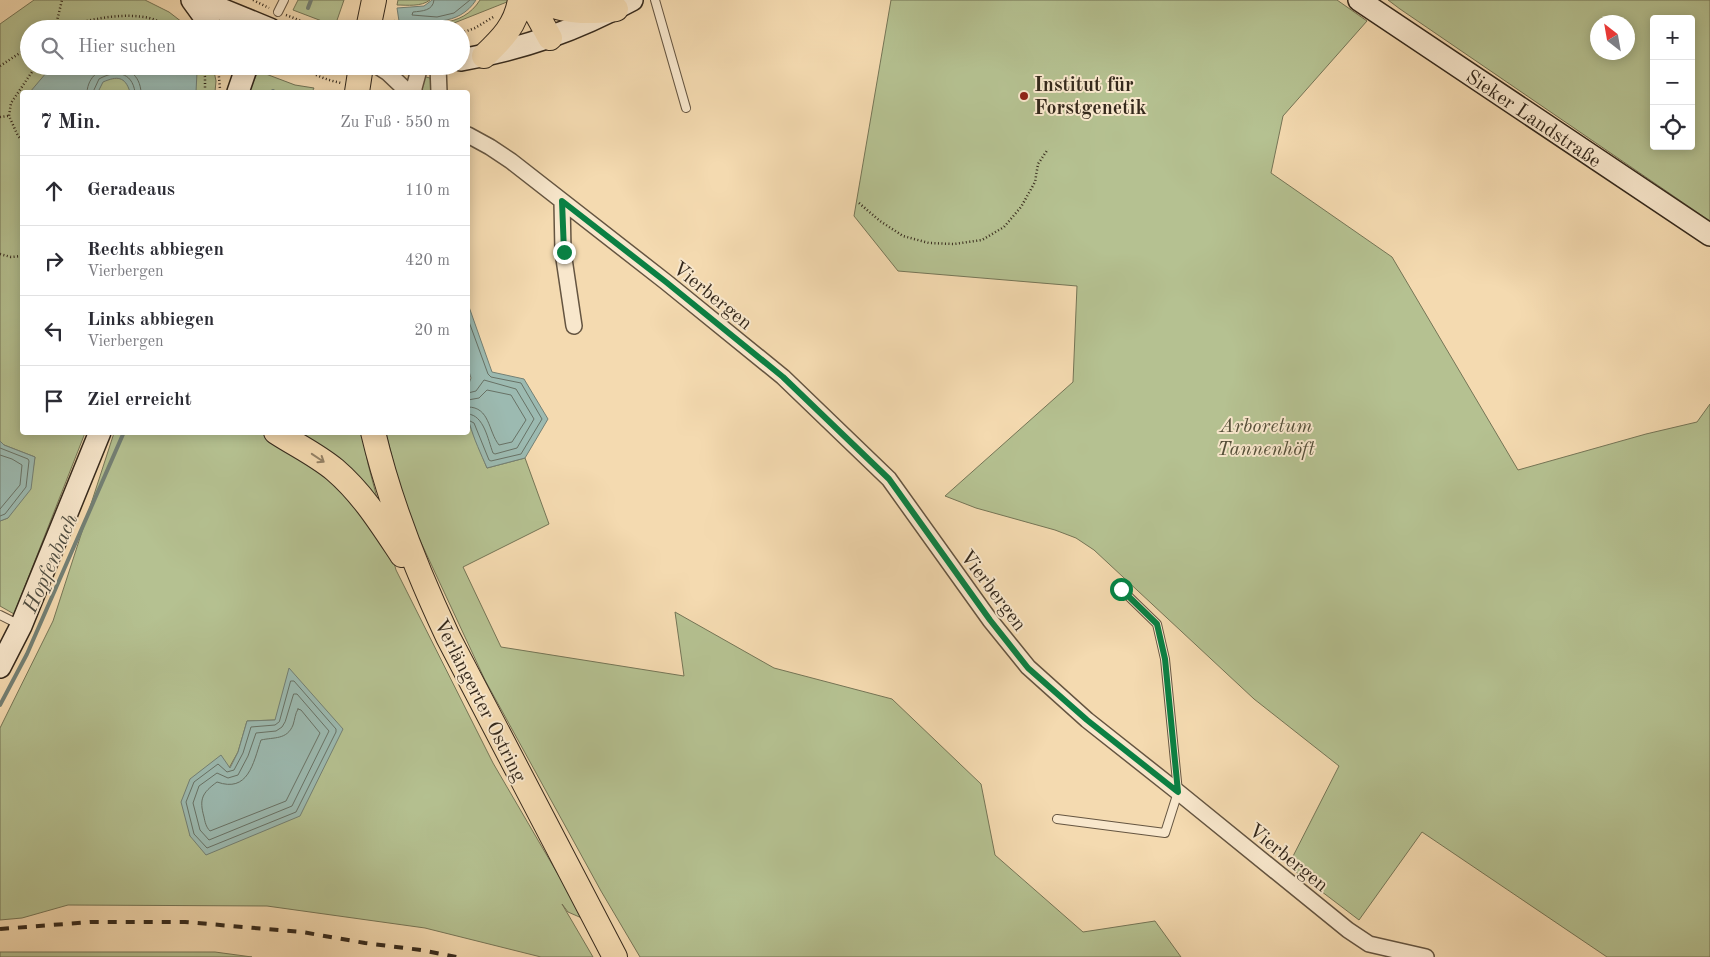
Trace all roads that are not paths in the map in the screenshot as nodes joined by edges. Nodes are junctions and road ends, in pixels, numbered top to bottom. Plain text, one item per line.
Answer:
1 (192, 0) edge
2 (199, 0) edge
3 (284, 0) edge
4 (374, 0) edge
5 (520, 0) edge
6 (655, 0) edge
7 (1359, 0) edge
8 (541, 1) edge
9 (624, 4) edge
10 (206, 20) edge
11 (256, 20) edge
12 (271, 20) edge
13 (370, 20) edge
14 (556, 35) junction
15 (484, 56) junction
16 (470, 58) edge
17 (230, 75) edge
18 (244, 75) edge
19 (360, 75) edge
20 (390, 75) edge
21 (418, 75) edge
22 (438, 75) edge
23 (231, 90) edge
24 (239, 90) edge
25 (357, 90) edge
26 (406, 90) edge
27 (414, 90) edge
28 (439, 90) edge
29 (686, 108) dead end
30 (470, 136) edge
31 (562, 201) junction
32 (1710, 235) edge
33 (574, 326) dead end
34 (99, 435) edge
35 (281, 435) edge
36 (374, 435) edge
37 (1121, 589) dead end
38 (426, 590) junction
39 (0, 615) edge
40 (21, 626) junction
41 (0, 667) edge
42 (1178, 792) junction
43 (1057, 819) dead end
44 (611, 950) edge
45 (1426, 957) edge

1 - 10 street
2 - 11 street
3 - 12 lane
4 - 13 main road
5 - 15 main road
6 - 29 lane
7 - 32 street, Sieker Landstraße
8 - 9 main road
8 - 14 main road
9 - 14 street
14 - 15 street
15 - 16 street
17 - 23 street
18 - 24 street
19 - 25 main road, bridge
20 - 26 street
21 - 27 street
22 - 28 street
30 - 31 street, Vierbergen
31 - 33 street
31 - 42 street, Vierbergen
34 - 40 street
35 -> 38 main road
36 - 38 main road, Verlängerter Ostring
37 - 42 lane
38 - 44 main road, Verlängerter Ostring
39 - 40 lane
40 - 41 street
42 - 43 lane
42 - 45 street, Vierbergen

